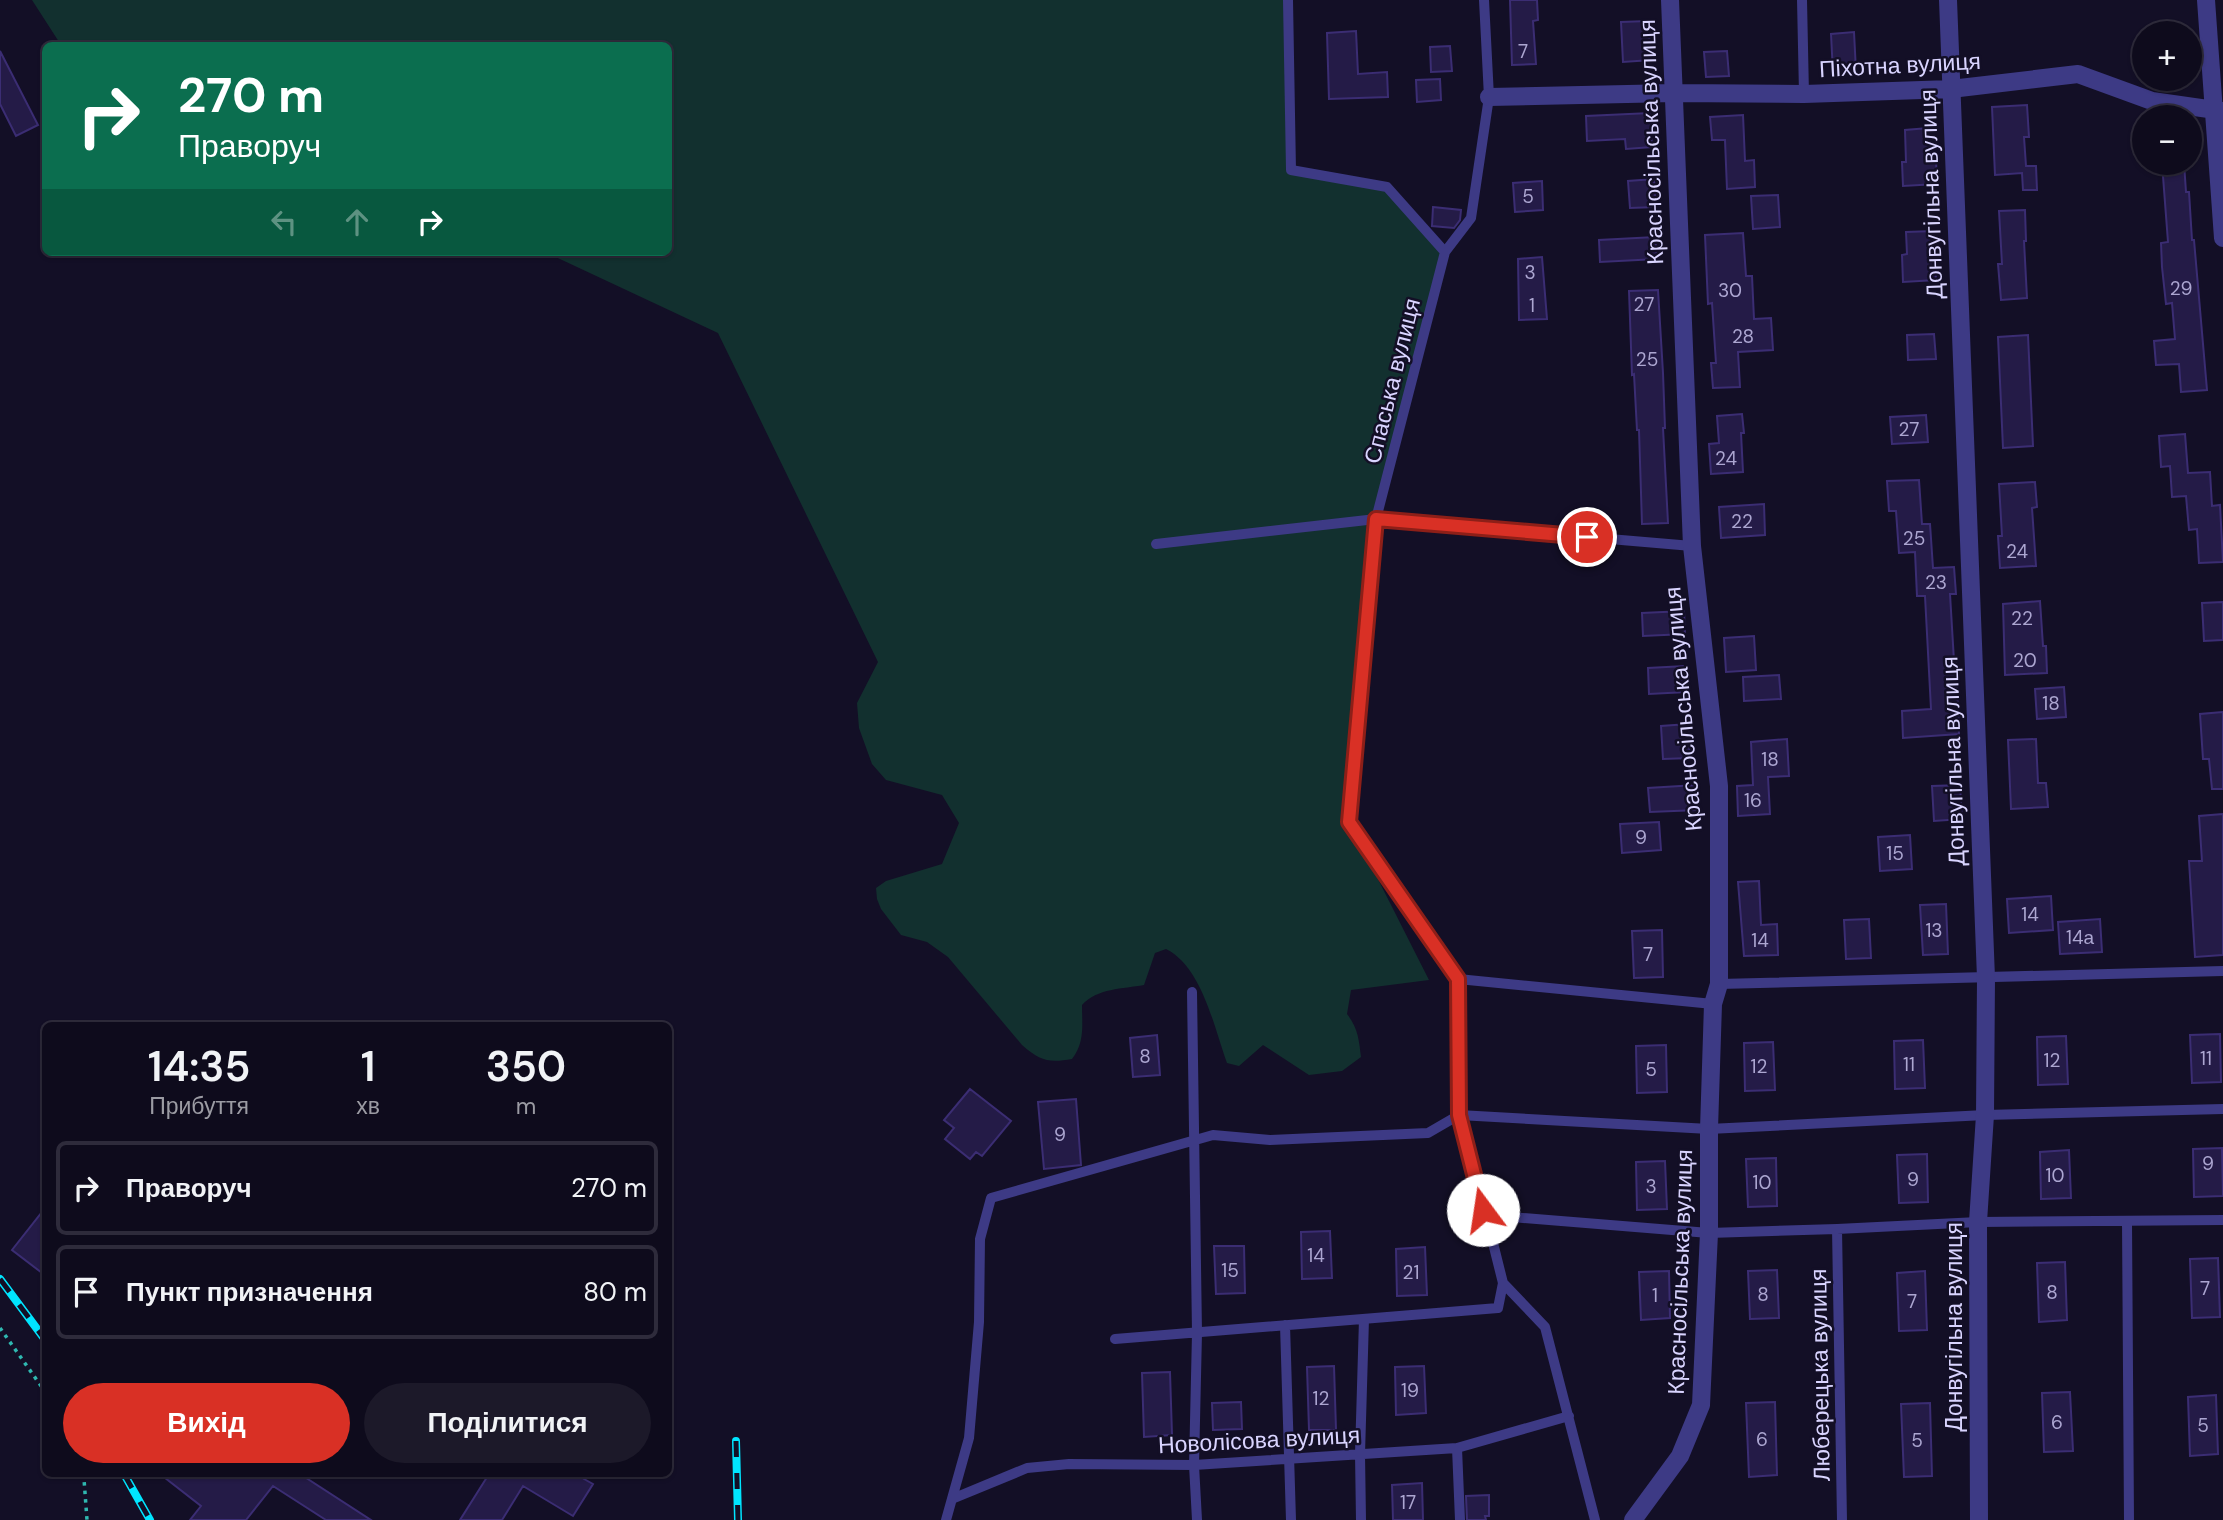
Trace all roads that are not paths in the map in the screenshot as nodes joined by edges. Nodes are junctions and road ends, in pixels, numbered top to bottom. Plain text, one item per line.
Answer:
1 (1288, 0) edge
2 (1484, 0) edge
3 (1670, 0) edge
4 (1802, 0) edge
5 (1948, 0) edge
6 (2206, 0) edge
7 (1951, 89) junction
8 (1673, 93) junction
9 (1804, 94) junction
10 (1489, 97) junction
11 (2218, 111) edge
12 (2223, 238) edge
13 (1445, 252) junction
14 (1376, 519) junction
15 (1156, 544) dead end
16 (1692, 546) junction
17 (2223, 971) edge
18 (1986, 978) junction
19 (1458, 979) junction
20 (1718, 984) junction
21 (1192, 992) dead end
22 (1713, 1004) junction
23 (2223, 1109) edge
24 (1459, 1115) junction
25 (1985, 1115) junction
26 (1709, 1129) junction
27 (1486, 1215) junction
28 (2223, 1220) edge
29 (2127, 1222) junction
30 (1978, 1223) junction
31 (1837, 1230) junction
32 (1709, 1233) junction
33 (1503, 1283) junction
34 (1364, 1319) junction
35 (1285, 1325) junction
36 (1198, 1333) junction
37 (1115, 1339) dead end
38 (1569, 1416) junction
39 (1457, 1448) junction
40 (1360, 1454) junction
41 (1289, 1458) junction
42 (1194, 1465) junction
43 (952, 1499) junction
44 (946, 1520) edge
45 (1197, 1520) edge
46 (1291, 1520) edge
47 (1361, 1520) edge
48 (1460, 1520) edge
49 (1595, 1520) edge
50 (1633, 1520) edge
51 (1842, 1520) edge
52 (1979, 1520) edge
53 (2129, 1520) edge

1 - 13 lane
2 - 10 lane, Спаська вулиця
3 - 8 street, Красносільська вулиця
4 - 9 lane
5 - 7 street, Донвугільна вулиця
6 - 11 street
7 - 9 street, Піхотна вулиця
7 - 11 street, Піхотна вулиця
7 - 18 street, Донвугільна вулиця
8 - 9 street, Піхотна вулиця
8 - 10 street, Піхотна вулиця
8 - 16 street, Красносільська вулиця
10 - 13 lane, Спаська вулиця
11 - 12 street
13 - 14 lane, Спаська вулиця
14 - 15 lane
14 - 16 lane
14 - 19 lane, Спаська вулиця
16 - 20 street, Красносільська вулиця
17 - 18 lane
18 - 20 lane
18 - 25 street, Донвугільна вулиця
19 - 22 lane
19 - 24 lane
20 - 22 street, Красносільська вулиця
21 - 36 lane
22 - 26 street, Красносільська вулиця
23 - 25 lane
24 - 26 lane
24 - 27 lane
24 - 43 lane
25 - 26 lane
25 - 30 street, Донвугільна вулиця
26 - 32 street, Красносільська вулиця
27 - 32 lane
27 - 33 lane
28 - 29 lane
29 - 30 lane
29 - 53 lane
30 - 31 lane
30 - 52 street, Донвугільна вулиця
31 - 32 lane
31 - 51 lane, Люберецька вулиця
32 - 50 street, Красносільська вулиця
33 - 34 lane
33 - 38 lane
34 - 35 lane
34 - 40 lane
35 - 36 lane
35 - 41 lane
36 - 37 lane
36 - 42 lane
38 - 39 lane, Новолісова вулиця
38 - 49 lane
39 - 40 lane, Новолісова вулиця
39 - 48 lane
40 - 41 lane, Новолісова вулиця
40 - 47 lane
41 - 42 lane, Новолісова вулиця
41 - 46 lane
42 - 43 lane, Новолісова вулиця
42 - 45 lane
43 - 44 lane

